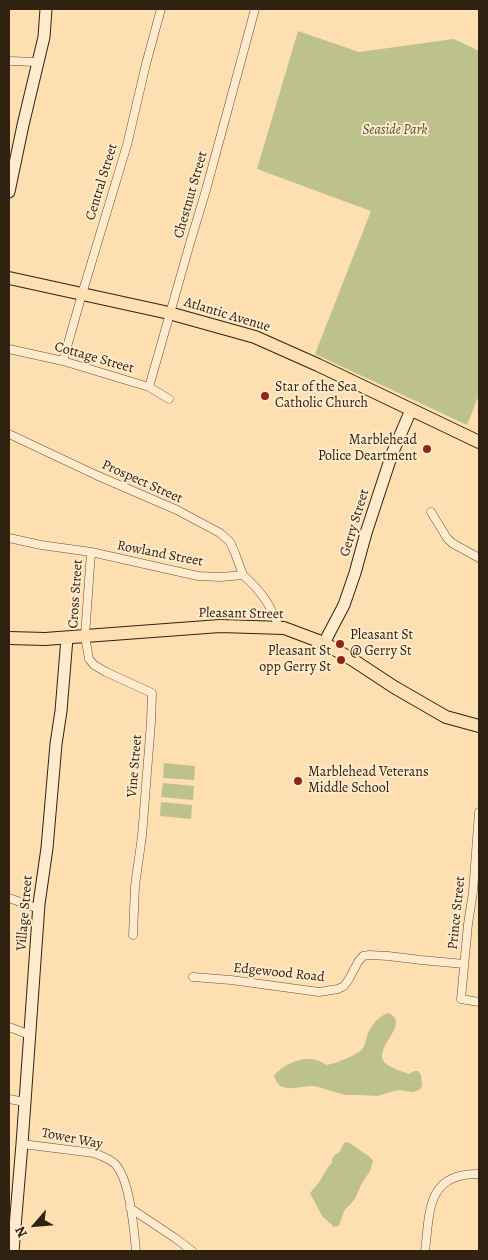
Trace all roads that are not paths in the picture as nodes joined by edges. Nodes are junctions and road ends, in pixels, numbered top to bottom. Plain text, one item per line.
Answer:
1 (46, 9) edge
2 (161, 9) edge
3 (255, 9) edge
4 (9, 61) edge
5 (38, 62) junction
6 (9, 192) edge
7 (9, 278) edge
8 (82, 294) junction
9 (169, 313) junction
10 (9, 349) edge
11 (63, 362) junction
12 (149, 387) junction
13 (169, 399) dead end
14 (412, 410) junction
15 (9, 434) edge
16 (479, 442) edge
17 (431, 512) dead end
18 (9, 538) edge
19 (91, 552) junction
20 (479, 558) edge
21 (244, 575) junction
22 (279, 627) junction
23 (85, 636) junction
24 (9, 638) edge
25 (67, 638) junction
26 (324, 643) junction
27 (479, 726) edge
28 (479, 812) edge
29 (9, 898) edge
30 (39, 908) junction
31 (134, 935) dead end
32 (464, 964) junction
33 (193, 977) dead end
34 (479, 1002) edge
35 (9, 1027) edge
36 (31, 1030) junction
37 (9, 1099) edge
38 (25, 1102) junction
39 (22, 1144) junction
40 (479, 1174) edge
41 (13, 1189) edge
42 (130, 1208) junction
43 (13, 1251) edge
44 (136, 1251) edge
45 (192, 1251) edge
46 (425, 1251) edge

1 - 5 main road
2 - 8 street, Central Street
3 - 9 street, Chestnut Street
4 - 5 street
5 - 6 main road
7 - 8 main road, Atlantic Avenue
8 - 9 main road, Atlantic Avenue
8 - 11 street, Central Street
9 - 12 street, Chestnut Street
9 - 14 main road, Atlantic Avenue
10 - 11 street, Cottage Street
11 - 12 street, Cottage Street
12 - 13 street, Cottage Street
14 - 16 main road, Atlantic Avenue
14 - 26 main road, Gerry Street
15 - 21 street, Prospect Street
17 - 20 street
18 - 19 street, Rowland Street
19 - 21 street, Rowland Street
19 - 23 street, Cross Street
21 - 22 street
22 - 23 main road, Pleasant Street
22 - 26 main road, Pleasant Street
23 - 25 main road, Pleasant Street
23 - 31 street, Vine Street
24 - 25 main road, Pleasant Street
25 - 30 main road, Village Street
26 - 27 main road, Pleasant Street
28 - 32 street, Prince Street
29 - 30 street
30 - 36 main road, Village Street
32 - 33 street, Edgewood Road
32 - 34 street, Prince Street
35 - 36 street
36 - 38 main road, Village Street
37 - 38 street
38 - 39 main road, Village Street
39 - 41 main road, Village Street
39 - 42 street, Tower Way
40 - 46 street
41 - 43 main road, Village Street
42 - 44 street, Tower Way
42 - 45 street

